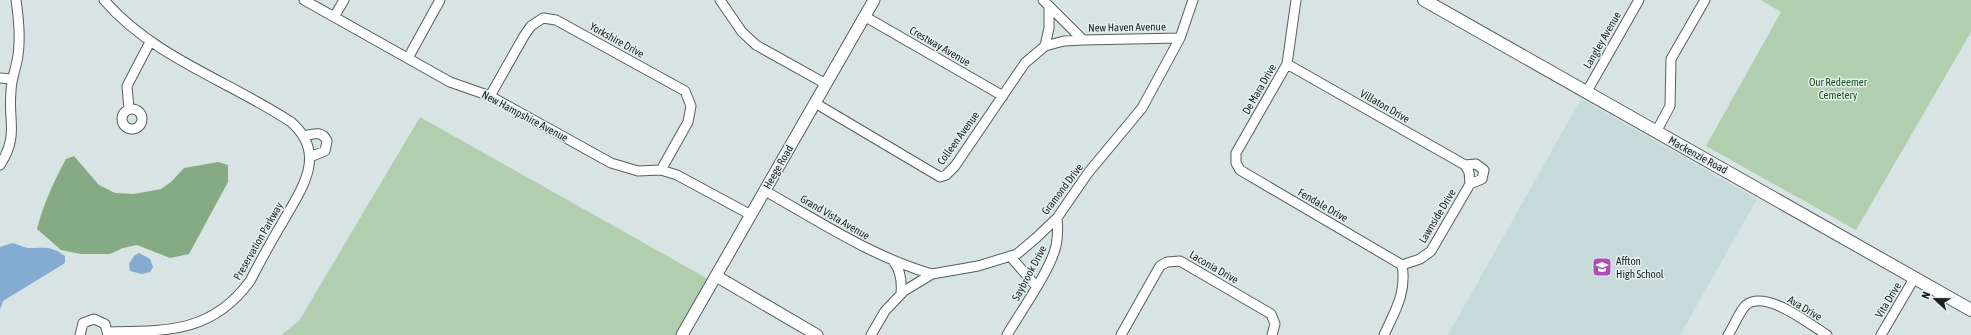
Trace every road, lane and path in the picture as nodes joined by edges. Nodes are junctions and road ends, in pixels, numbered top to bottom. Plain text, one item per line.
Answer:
1 (16, 0) edge
2 (104, 0) edge
3 (304, 0) edge
4 (344, 0) edge
5 (440, 0) edge
6 (720, 0) edge
7 (874, 0) edge
8 (1193, 0) edge
9 (1296, 0) edge
10 (1424, 0) edge
11 (1639, 0) edge
12 (1705, 0) edge
13 (1046, 3) edge
14 (864, 16) junction
15 (334, 17) junction
16 (1180, 38) junction
17 (1083, 40) junction
18 (150, 42) junction
19 (1045, 46) junction
20 (408, 58) junction
21 (1287, 64) junction
22 (0, 78) edge
23 (12, 79) junction
24 (826, 84) junction
25 (1586, 92) junction
26 (490, 96) junction
27 (1003, 96) junction
28 (814, 103) junction
29 (129, 109) dead end
30 (1656, 132) junction
31 (303, 136) junction
32 (310, 157) junction
33 (1236, 163) joint
34 (0, 165) edge
35 (1467, 169) junction
36 (661, 170) junction
37 (1470, 184) junction
38 (764, 191) junction
39 (751, 215) junction
40 (1057, 218) junction
41 (1010, 256) junction
42 (894, 262) junction
43 (1402, 265) junction
44 (932, 274) junction
45 (716, 276) junction
46 (1915, 277) junction
47 (1036, 286) junction
48 (901, 294) junction
49 (1971, 310) edge
50 (108, 334) edge
51 (80, 335) edge
52 (682, 335) edge
53 (817, 335) edge
54 (870, 335) edge
55 (1007, 335) edge
56 (1121, 335) edge
57 (1272, 335) edge
58 (1384, 335) edge
59 (1728, 335) edge
60 (1827, 335) edge
61 (1881, 335) edge

1 - 23 street
2 - 18 street, Preservation Parkway
3 - 15 street, New Hampshire Avenue
4 - 15 street
5 - 20 street
6 - 24 street
7 - 14 street, Heege Road
8 - 16 street, Gramond Drive
9 - 21 street, De Mara Drive
10 - 25 main road, Mackenzie Road
11 - 25 street, Langley Avenue
12 - 30 street
13 - 17 street, New Haven Avenue
13 - 19 street
14 - 24 street, Heege Road
14 - 27 street, Crestway Avenue
15 - 20 street, New Hampshire Avenue
16 - 17 street, New Haven Avenue
16 - 40 street, Gramond Drive
17 - 19 street, Colleen Avenue
18 - 29 street
18 - 31 street, Preservation Parkway
19 - 27 street, Colleen Avenue
20 - 26 street, New Hampshire Avenue
21 - 33 street, De Mara Drive
21 - 35 street, Villaton Drive
22 - 23 street
23 - 34 street
24 - 28 street, Heege Road
25 - 30 main road, Mackenzie Road
26 - 36 street, New Hampshire Avenue
26 - 36 street, Yorkshire Drive
27 - 28 street, Colleen Avenue
28 - 38 street, Heege Road
30 - 46 main road, Mackenzie Road
31 - 32 street, Preservation Parkway
31 - 32 street
32 - 50 street, Preservation Parkway
33 - 43 street, Fendale Drive
35 - 37 street, Lawnside Drive
35 - 37 street, Lawnside Drive
36 - 39 street, New Hampshire Avenue
37 - 43 street, Lawnside Drive
38 - 39 street, Heege Road
38 - 42 street, Grand Vista Avenue
39 - 45 street, Heege Road
40 - 41 street, Gramond Drive
40 - 47 street, Saybrook Drive
41 - 44 street, Gramond Drive
41 - 47 street
42 - 44 street, Grand Vista Avenue
42 - 48 street
43 - 58 street
44 - 48 street, Gramond Drive
45 - 52 street, Heege Road
45 - 53 street
46 - 49 main road, Mackenzie Road
46 - 61 street, Vita Drive
47 - 55 street, Saybrook Drive
48 - 54 street, Gramond Drive
50 - 51 street, Preservation Parkway
56 - 57 street, Laconia Drive
59 - 60 street, Ava Drive

